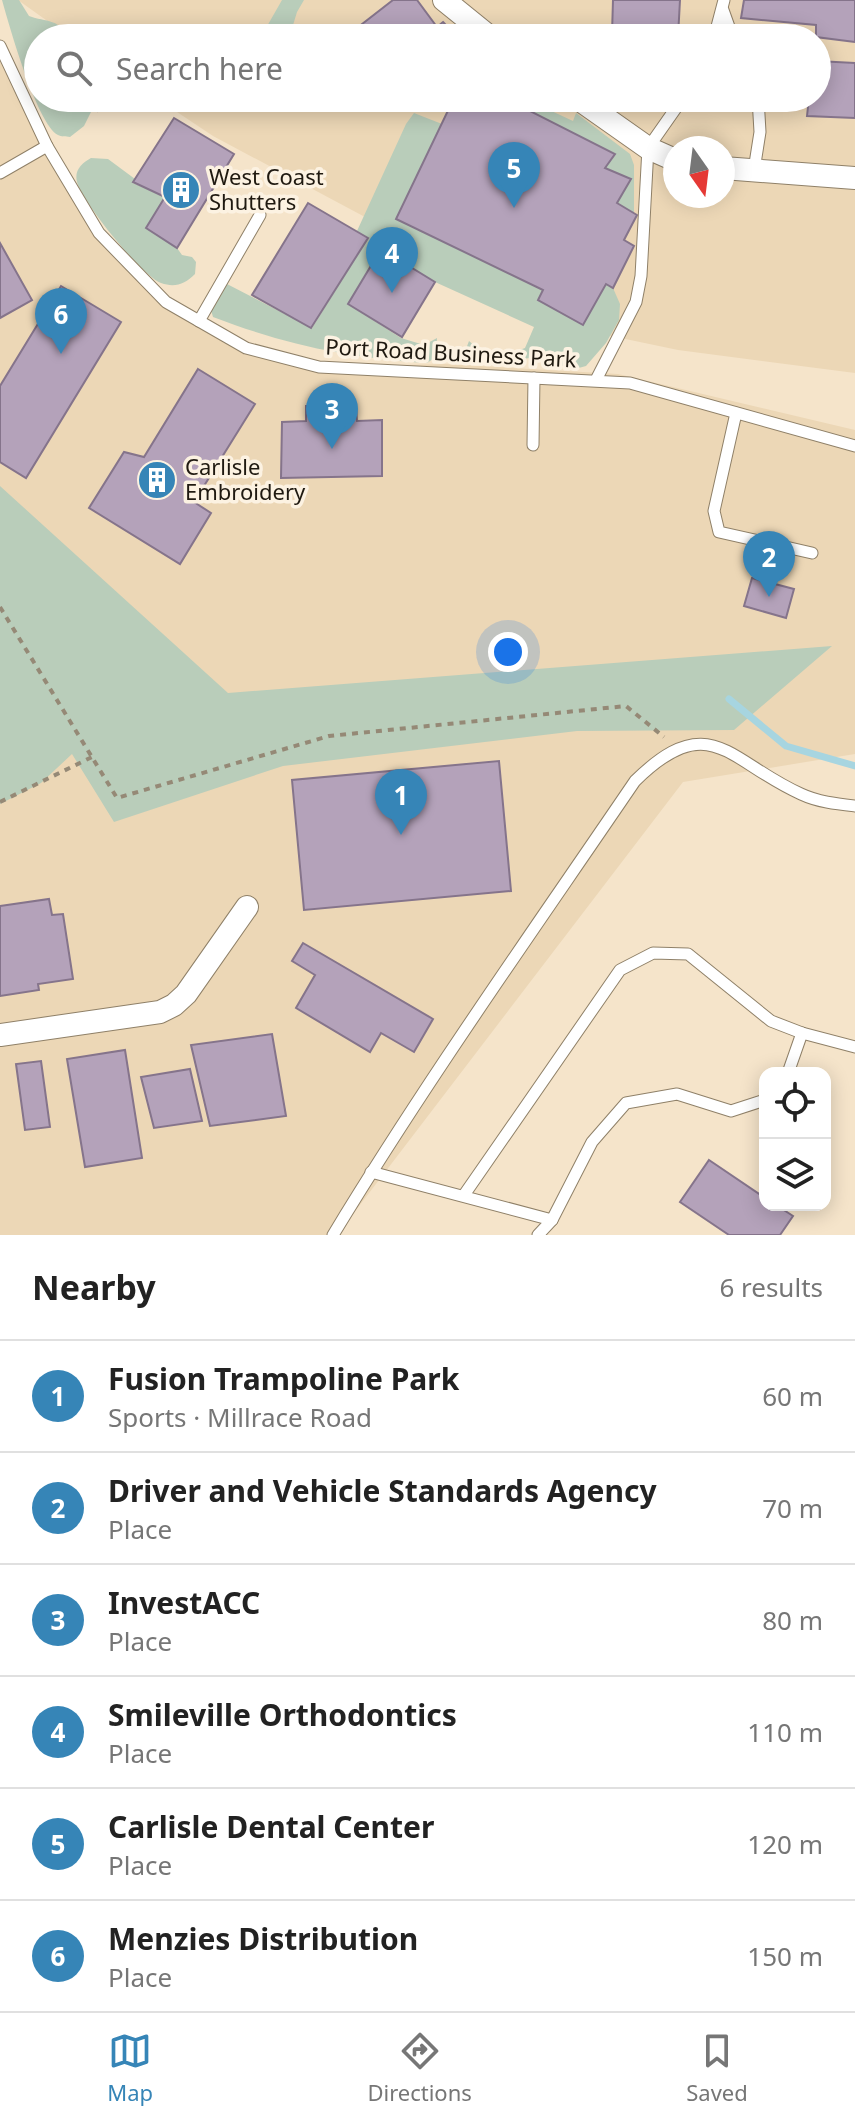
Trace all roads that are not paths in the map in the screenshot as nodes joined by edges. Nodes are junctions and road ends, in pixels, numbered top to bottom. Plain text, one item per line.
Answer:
1 (444, 0) edge
2 (474, 24) edge
3 (0, 46) edge
4 (24, 97) edge
5 (31, 112) edge
6 (597, 112) edge
7 (673, 112) edge
8 (759, 112) edge
9 (47, 146) junction
10 (648, 148) junction
11 (663, 155) edge
12 (735, 169) edge
13 (754, 170) junction
14 (0, 173) edge
15 (855, 178) edge
16 (260, 215) dead end
17 (199, 321) junction
18 (534, 378) junction
19 (596, 380) junction
20 (736, 413) junction
21 (533, 445) dead end
22 (855, 446) edge
23 (812, 553) dead end
24 (855, 806) edge
25 (247, 907) dead end
26 (802, 1033) junction
27 (0, 1035) edge
28 (855, 1047) edge
29 (790, 1067) edge
30 (759, 1102) edge
31 (371, 1172) junction
32 (464, 1195) junction
33 (552, 1220) junction
34 (333, 1235) edge
35 (538, 1235) edge

1 - 2 street
3 - 4 lane, Port Road Business Park
5 - 9 lane, Port Road Business Park
6 - 10 street
7 - 10 lane
8 - 13 lane
9 - 14 lane
9 - 17 lane, Port Road Business Park
10 - 11 street
10 - 19 lane
12 - 13 street
13 - 15 street
16 - 17 lane
17 - 18 lane, Port Road Business Park
18 - 19 lane, Port Road Business Park
18 - 21 lane
19 - 20 lane, Port Road Business Park
20 - 22 lane, Port Road Business Park
20 - 23 lane
24 - 31 lane
25 - 27 street
26 - 28 lane
26 - 29 lane
26 - 32 lane
30 - 33 lane
31 - 32 lane
31 - 34 lane
32 - 33 lane
33 - 35 lane

